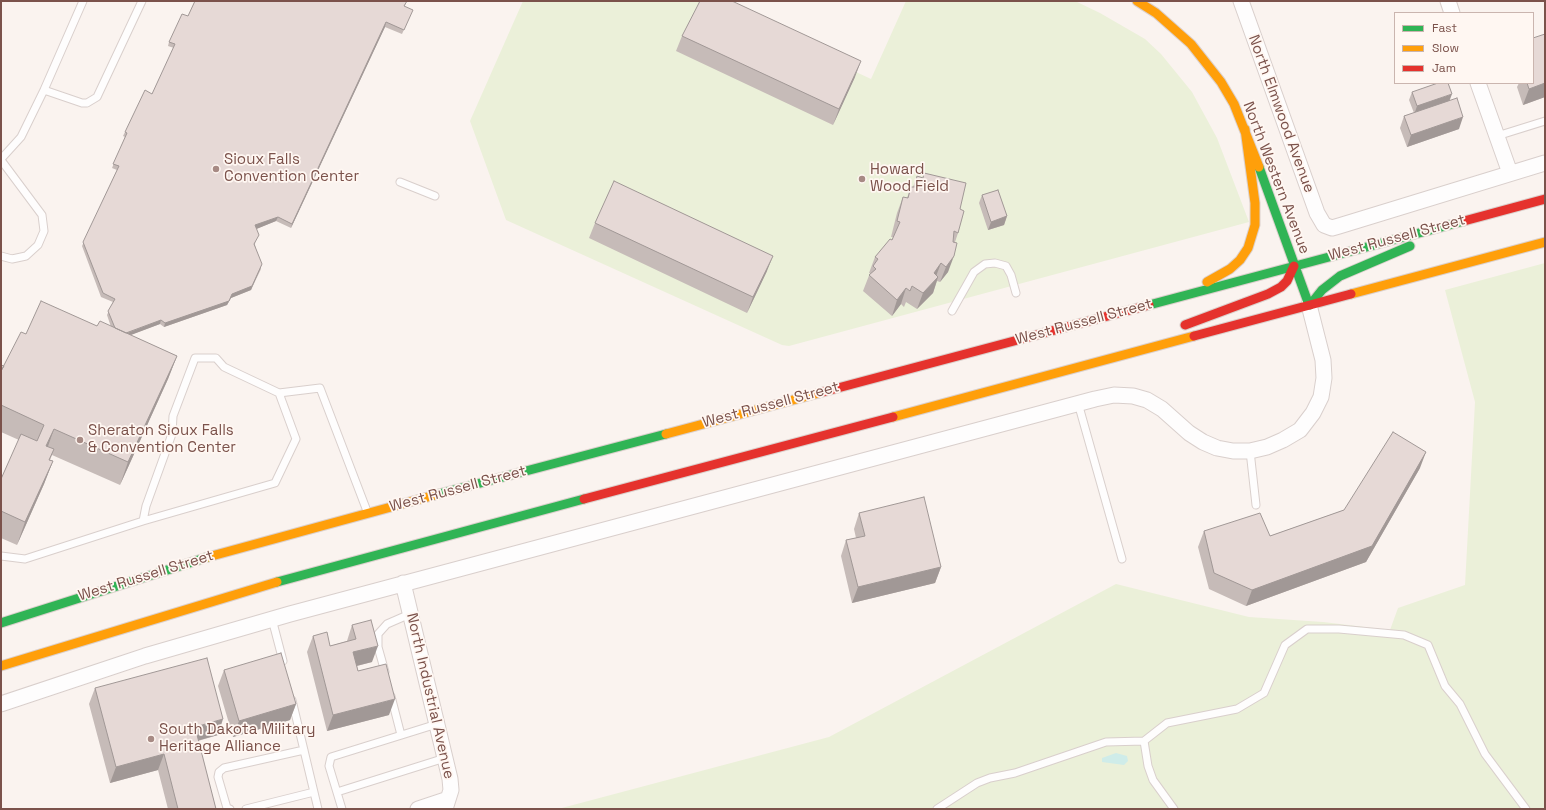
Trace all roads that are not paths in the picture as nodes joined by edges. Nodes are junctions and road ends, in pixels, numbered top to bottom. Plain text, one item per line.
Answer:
1 (83, 1) edge
2 (142, 1) edge
3 (1137, 1) edge
4 (1241, 1) edge
5 (1448, 1) edge
6 (1452, 12) edge
7 (1478, 84) edge
8 (44, 90) junction
9 (1545, 121) edge
10 (1245, 129) junction
11 (1497, 136) junction
12 (1, 160) edge
13 (1545, 163) edge
14 (1510, 173) junction
15 (400, 182) dead end
16 (435, 196) dead end
17 (1545, 199) edge
18 (1481, 216) junction
19 (1324, 225) joint
20 (1545, 242) edge
21 (1, 256) edge
22 (1294, 266) junction
23 (1016, 293) dead end
24 (1309, 306) junction
25 (1137, 308) junction
26 (952, 311) dead end
27 (1176, 329) dead end
28 (1161, 335) dead end
29 (1094, 363) junction
30 (279, 393) junction
31 (1078, 403) junction
32 (1250, 451) junction
33 (1256, 505) dead end
34 (368, 513) junction
35 (143, 521) junction
36 (1, 556) edge
37 (1122, 559) dead end
38 (403, 583) junction
39 (64, 602) junction
40 (15, 607) dead end
41 (410, 614) junction
42 (272, 619) junction
43 (1, 623) edge
44 (1, 666) edge
45 (285, 672) edge
46 (291, 694) edge
47 (1, 704) edge
48 (437, 724) junction
49 (401, 735) junction
50 (1144, 741) junction
51 (304, 750) junction
52 (445, 758) junction
53 (314, 792) junction
54 (337, 792) junction
55 (446, 804) edge
56 (230, 809) edge
57 (246, 809) edge
58 (318, 809) edge
59 (342, 809) edge
60 (418, 809) edge
61 (937, 809) edge
62 (1173, 809) edge
63 (1526, 809) edge

1 - 8 lane
2 - 8 lane
3 - 10 main road, North Western Avenue
4 - 19 street, North Elmwood Avenue
5 - 6 street
7 - 11 street
8 - 12 lane
9 - 11 lane
10 - 22 main road, North Western Avenue
10 - 25 main road
11 - 14 street
12 - 21 lane
13 - 14 street, West Russell Street
14 - 19 street, West Russell Street
15 - 16 lane
17 - 18 main road, West Russell Street
18 - 22 main road, West Russell Street
18 - 24 main road
20 - 24 main road
22 - 24 main road, North Western Avenue
22 - 25 main road, West Russell Street
22 - 27 main road
23 - 26 lane
24 - 29 main road
24 - 32 street
25 - 34 main road, West Russell Street
28 - 29 main road
29 - 44 main road
30 - 34 lane
30 - 35 lane
30 - 35 lane
31 - 32 street
31 - 37 lane
31 - 38 street
32 - 33 lane
34 - 39 main road, West Russell Street
35 - 36 lane
38 - 41 street, North Industrial Avenue
38 - 42 street
39 - 40 main road
39 - 43 main road, West Russell Street
41 - 48 street, North Industrial Avenue
41 - 49 lane
42 - 45 lane
42 - 47 street
46 - 51 lane
48 - 49 lane
48 - 52 street, North Industrial Avenue
49 - 54 lane
50 - 61 lane
50 - 62 lane
50 - 63 lane
51 - 53 lane
51 - 56 lane
52 - 54 lane
52 - 55 street, North Industrial Avenue
53 - 57 lane
53 - 58 lane
54 - 59 lane
55 - 60 street

